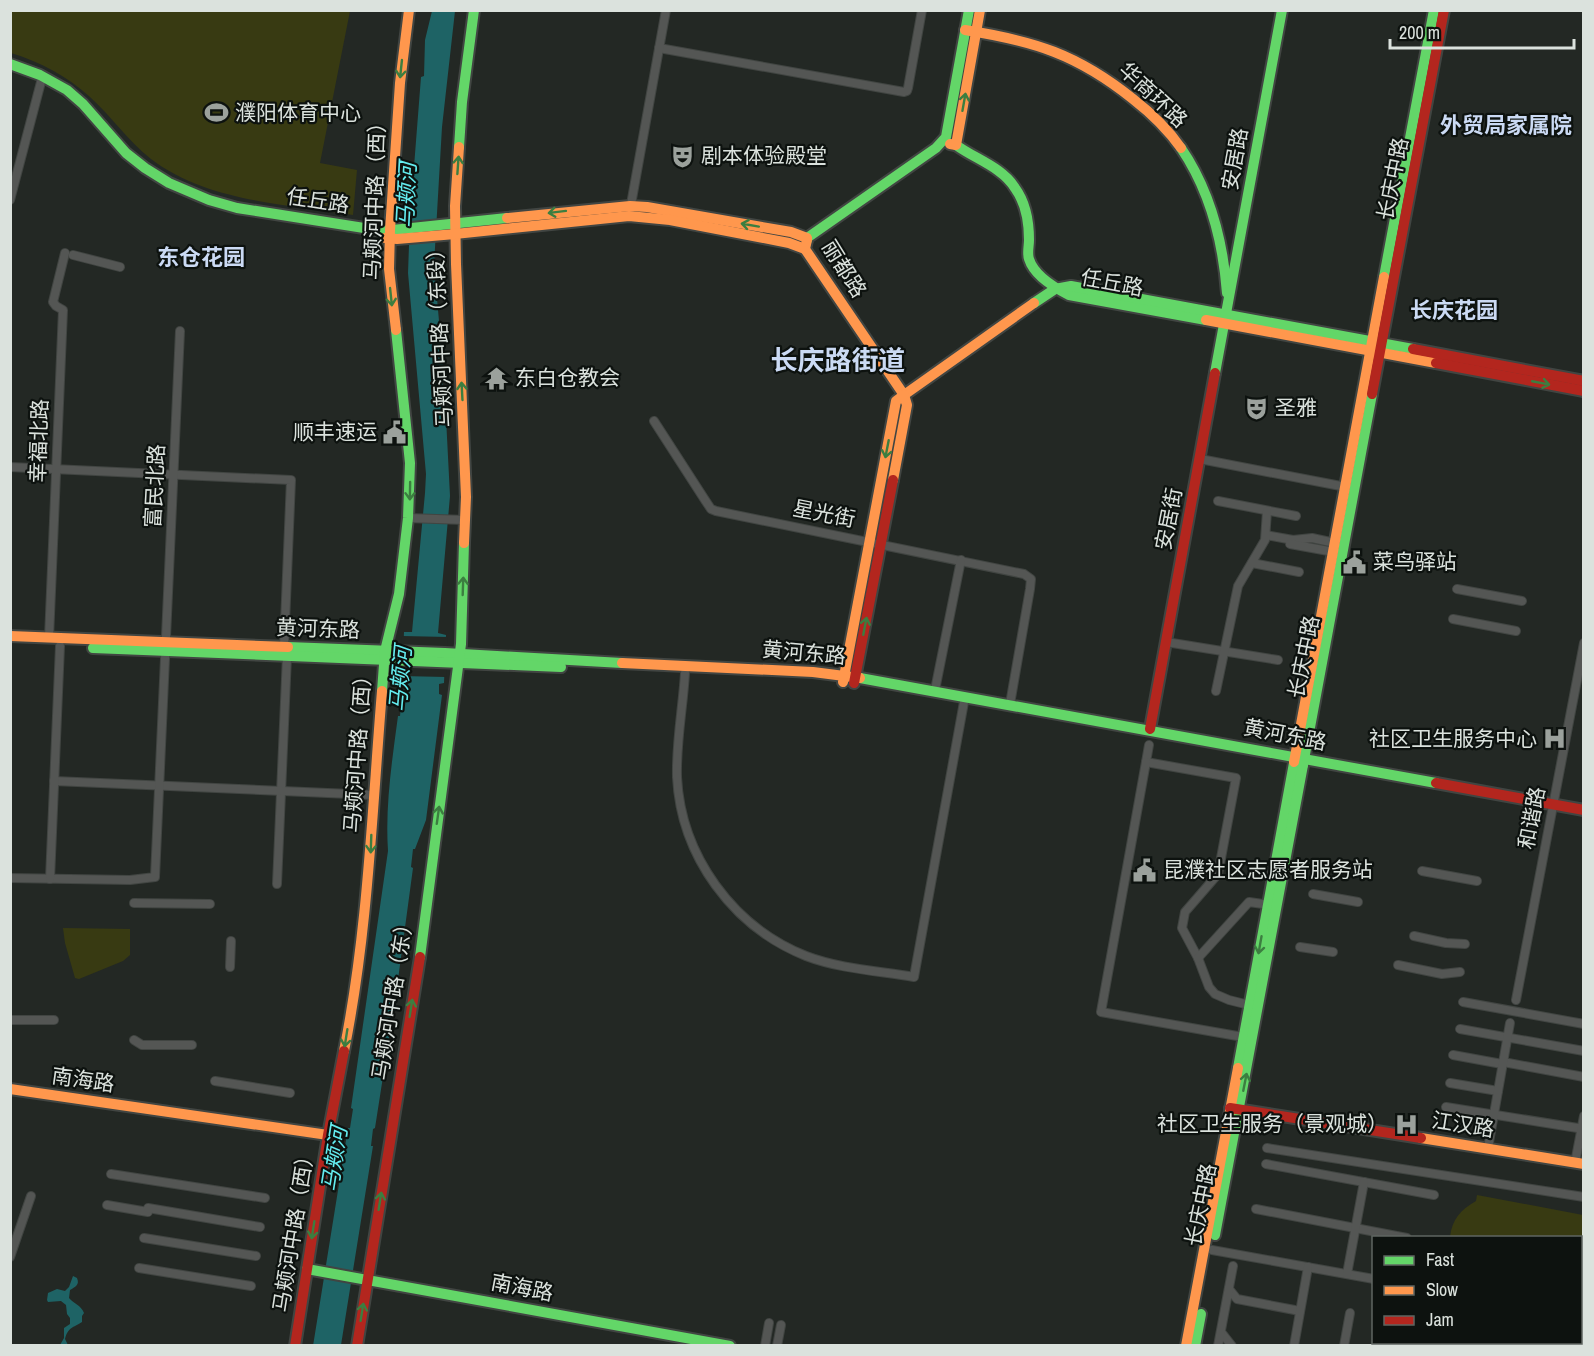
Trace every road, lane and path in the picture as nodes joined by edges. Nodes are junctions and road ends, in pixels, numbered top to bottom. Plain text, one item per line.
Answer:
1 (409, 10) edge
2 (474, 10) edge
3 (666, 10) edge
4 (922, 10) edge
5 (969, 10) edge
6 (980, 10) edge
7 (1282, 10) edge
8 (1434, 10) edge
9 (1444, 10) edge
10 (971, 31) junction
11 (659, 48) junction
12 (10, 64) edge
13 (10, 70) edge
14 (41, 82) junction
15 (941, 144) junction
16 (956, 145) junction
17 (10, 200) edge
18 (629, 211) junction
19 (449, 229) junction
20 (394, 234) junction
21 (806, 243) junction
22 (120, 267) dead end
23 (1055, 289) junction
24 (1226, 319) junction
25 (180, 331) dead end
26 (1377, 348) junction
27 (1584, 381) edge
28 (1584, 391) edge
29 (904, 395) junction
30 (654, 421) dead end
31 (1200, 459) junction
32 (10, 467) edge
33 (56, 469) junction
34 (173, 475) junction
35 (1346, 487) junction
36 (1218, 501) dead end
37 (1267, 511) junction
38 (1296, 516) dead end
39 (411, 518) junction
40 (465, 520) junction
41 (1265, 537) junction
42 (869, 542) junction
43 (881, 544) junction
44 (1335, 548) junction
45 (961, 560) junction
46 (1252, 563) junction
47 (1299, 572) dead end
48 (1457, 589) dead end
49 (1522, 601) dead end
50 (1453, 619) dead end
51 (1516, 631) dead end
52 (10, 636) edge
53 (49, 638) junction
54 (1166, 642) junction
55 (1584, 643) edge
56 (10, 644) edge
57 (60, 646) junction
58 (165, 647) junction
59 (285, 651) junction
60 (1224, 652) junction
61 (384, 656) junction
62 (459, 658) junction
63 (1278, 660) dead end
64 (685, 673) junction
65 (1581, 673) edge
66 (849, 679) junction
67 (935, 690) junction
68 (1216, 691) dead end
69 (964, 702) junction
70 (1010, 704) junction
71 (1150, 729) junction
72 (1149, 745) dead end
73 (1299, 761) junction
74 (1146, 762) junction
75 (54, 781) junction
76 (159, 785) junction
77 (281, 791) junction
78 (373, 795) junction
79 (1553, 808) junction
80 (1584, 810) edge
81 (1584, 817) edge
82 (1422, 871) dead end
83 (10, 878) edge
84 (50, 879) junction
85 (1477, 881) dead end
86 (277, 884) dead end
87 (1313, 894) dead end
88 (1358, 902) dead end
89 (134, 903) dead end
90 (210, 904) dead end
91 (1272, 906) junction
92 (1414, 936) dead end
93 (231, 941) dead end
94 (1465, 944) dead end
95 (1300, 946) dead end
96 (1333, 952) dead end
97 (1198, 958) junction
98 (1398, 965) dead end
99 (230, 967) dead end
100 (1460, 972) dead end
101 (1516, 1000) dead end
102 (1464, 1002) dead end
103 (1249, 1005) junction
104 (10, 1020) edge
105 (54, 1020) dead end
106 (1510, 1023) dead end
107 (1584, 1024) edge
108 (1460, 1029) dead end
109 (1507, 1037) junction
110 (1243, 1038) junction
111 (134, 1040) dead end
112 (192, 1045) dead end
113 (1584, 1051) edge
114 (1453, 1055) dead end
115 (1503, 1063) junction
116 (1584, 1077) edge
117 (215, 1081) dead end
118 (1450, 1083) dead end
119 (10, 1089) edge
120 (1498, 1091) junction
121 (290, 1092) dead end
122 (1446, 1107) dead end
123 (1235, 1109) junction
124 (1494, 1115) junction
125 (1584, 1116) edge
126 (1582, 1129) edge
127 (328, 1135) junction
128 (1267, 1148) dead end
129 (1488, 1148) junction
130 (1579, 1163) edge
131 (1266, 1164) dead end
132 (111, 1174) dead end
133 (1364, 1182) junction
134 (1434, 1195) dead end
135 (31, 1196) dead end
136 (1584, 1197) edge
137 (265, 1198) dead end
138 (107, 1205) dead end
139 (1256, 1209) dead end
140 (260, 1227) dead end
141 (1355, 1228) junction
142 (1397, 1236) edge
143 (144, 1238) dead end
144 (1212, 1250) junction
145 (256, 1256) dead end
146 (10, 1257) edge
147 (1233, 1266) dead end
148 (1308, 1267) junction
149 (139, 1268) dead end
150 (307, 1269) junction
151 (1347, 1274) junction
152 (363, 1278) junction
153 (1372, 1279) edge
154 (251, 1286) dead end
155 (1229, 1289) junction
156 (1300, 1311) junction
157 (1350, 1313) dead end
158 (770, 1323) dead end
159 (781, 1325) dead end
160 (1221, 1332) junction
161 (295, 1346) edge
162 (357, 1346) edge
163 (730, 1346) edge
164 (765, 1346) edge
165 (777, 1346) edge
166 (1186, 1346) edge
167 (1195, 1346) edge
168 (1218, 1346) edge
169 (1232, 1346) edge
170 (1294, 1346) edge
171 (1344, 1346) edge

1 -> 20 street, 马颊河中路（西）
19 -> 2 street, 马颊河中路（东段）
3 - 11 street
4 - 11 street
5 - 10 street
6 - 10 street
7 - 24 street, 安居路
8 - 26 street, 长庆中路
9 - 26 street, 长庆中路
10 - 15 street
16 -> 10 street
10 - 24 street, 华商环路
11 - 18 street
12 - 20 street, 任丘路
13 - 14 street, 任丘路
14 - 17 street
14 - 20 street, 任丘路
15 - 16 street
15 - 21 street, 丽都路
16 - 23 street
18 - 19 street, 任丘路
18 - 21 street, 任丘路
19 - 20 street, 任丘路
40 -> 19 street, 马颊河中路（东段）
20 -> 39 street, 马颊河中路（西）
21 - 29 street, 丽都路
22 - 33 street, 幸福北路
23 - 24 street, 任丘路
23 - 29 street
24 - 26 street, 任丘路
24 - 31 street, 安居街
25 - 34 street, 富民北路
26 - 27 street, 任丘路
26 -> 28 street, 任丘路
26 - 35 street, 长庆中路
26 - 73 street, 长庆中路
29 -> 42 street
29 - 43 street
30 - 42 street, 星光街
31 - 35 street
31 - 54 street, 安居街
32 - 33 street
33 - 34 street
33 - 53 street, 幸福北路
34 - 58 street, 富民北路
34 - 59 street
35 - 44 street, 长庆中路
36 - 37 street
37 - 38 street
37 - 41 street
39 - 40 street
39 - 61 street, 马颊河中路（西）
62 -> 40 street, 马颊河中路（东段）
41 - 44 street
41 - 46 street
42 - 43 street, 星光街
42 - 66 street
43 - 45 street, 星光街
66 -> 43 street
44 - 73 street, 长庆中路
45 - 67 street
45 - 70 street, 星光街
46 - 47 street
46 - 60 street
48 - 49 street
50 - 51 street
52 - 53 street, 黄河东路
53 - 58 street, 黄河东路
54 - 60 street
54 - 71 street, 安居街
55 - 65 street, 和谐路
56 - 57 street, 黄河东路
57 - 58 street, 黄河东路
57 - 75 street
58 - 59 street, 黄河东路
58 - 76 street, 富民北路
59 - 61 street, 黄河东路
59 - 77 street
60 - 63 street
60 - 68 street
61 - 62 street, 黄河东路
61 - 78 street, 马颊河中路（西）
62 - 64 street, 黄河东路
62 - 66 street, 黄河东路
152 -> 62 street, 马颊河中路（东）
64 - 66 street, 黄河东路
64 - 69 street
65 - 79 street, 和谐路
66 - 67 street, 黄河东路
66 - 69 street, 黄河东路
67 - 70 street, 黄河东路
69 - 73 street, 黄河东路
70 - 71 street, 黄河东路
71 - 73 street, 黄河东路
72 - 74 street
73 - 79 street, 黄河东路
73 - 91 street, 长庆中路
74 - 97 street
74 - 110 street
75 - 76 street
75 - 84 street
76 - 77 street
76 - 84 street, 富民北路
77 - 78 street
77 - 86 street
78 -> 127 street, 马颊河中路（西）
79 - 80 street, 黄河东路
79 - 81 street, 黄河东路
79 - 101 street, 和谐路
82 - 85 street
83 - 84 street
87 - 88 street
89 - 90 street
91 - 97 street
91 -> 103 street, 长庆中路
123 -> 91 street, 长庆中路
92 - 94 street
93 - 99 street
95 - 96 street
97 - 103 street
98 - 100 street
102 - 107 street
103 - 110 street, 长庆中路
104 - 105 street
106 - 109 street
108 - 109 street
109 - 113 street
109 - 115 street
110 - 123 street, 长庆中路
111 - 112 street
114 - 115 street
115 - 116 street
115 - 120 street
117 - 121 street
118 - 120 street
119 - 127 street, 南海路
120 - 124 street
122 - 124 street
123 - 129 street, 江汉路
123 - 144 street, 长庆中路
123 - 166 street, 长庆中路
124 - 126 street
124 - 129 street
125 - 126 street
126 - 130 street
127 -> 150 street, 马颊河中路（西）
128 - 136 street
129 - 130 street, 江汉路
131 - 133 street
132 - 137 street
133 - 134 street
133 - 141 street
135 - 146 street
138 - 140 street
139 - 141 street
141 - 142 street
141 - 151 street
143 - 145 street
144 - 148 street
144 - 167 street, 长庆中路
147 - 155 street
148 - 151 street
148 - 156 street
149 - 154 street
150 - 152 street, 南海路
150 - 161 street, 马颊河中路（西）
151 - 153 street
162 -> 152 street, 马颊河中路（东）
152 - 163 street, 南海路
155 - 156 street
155 - 160 street
156 - 170 street
157 - 171 street
158 - 164 street
159 - 165 street
160 - 168 street
160 - 169 street

